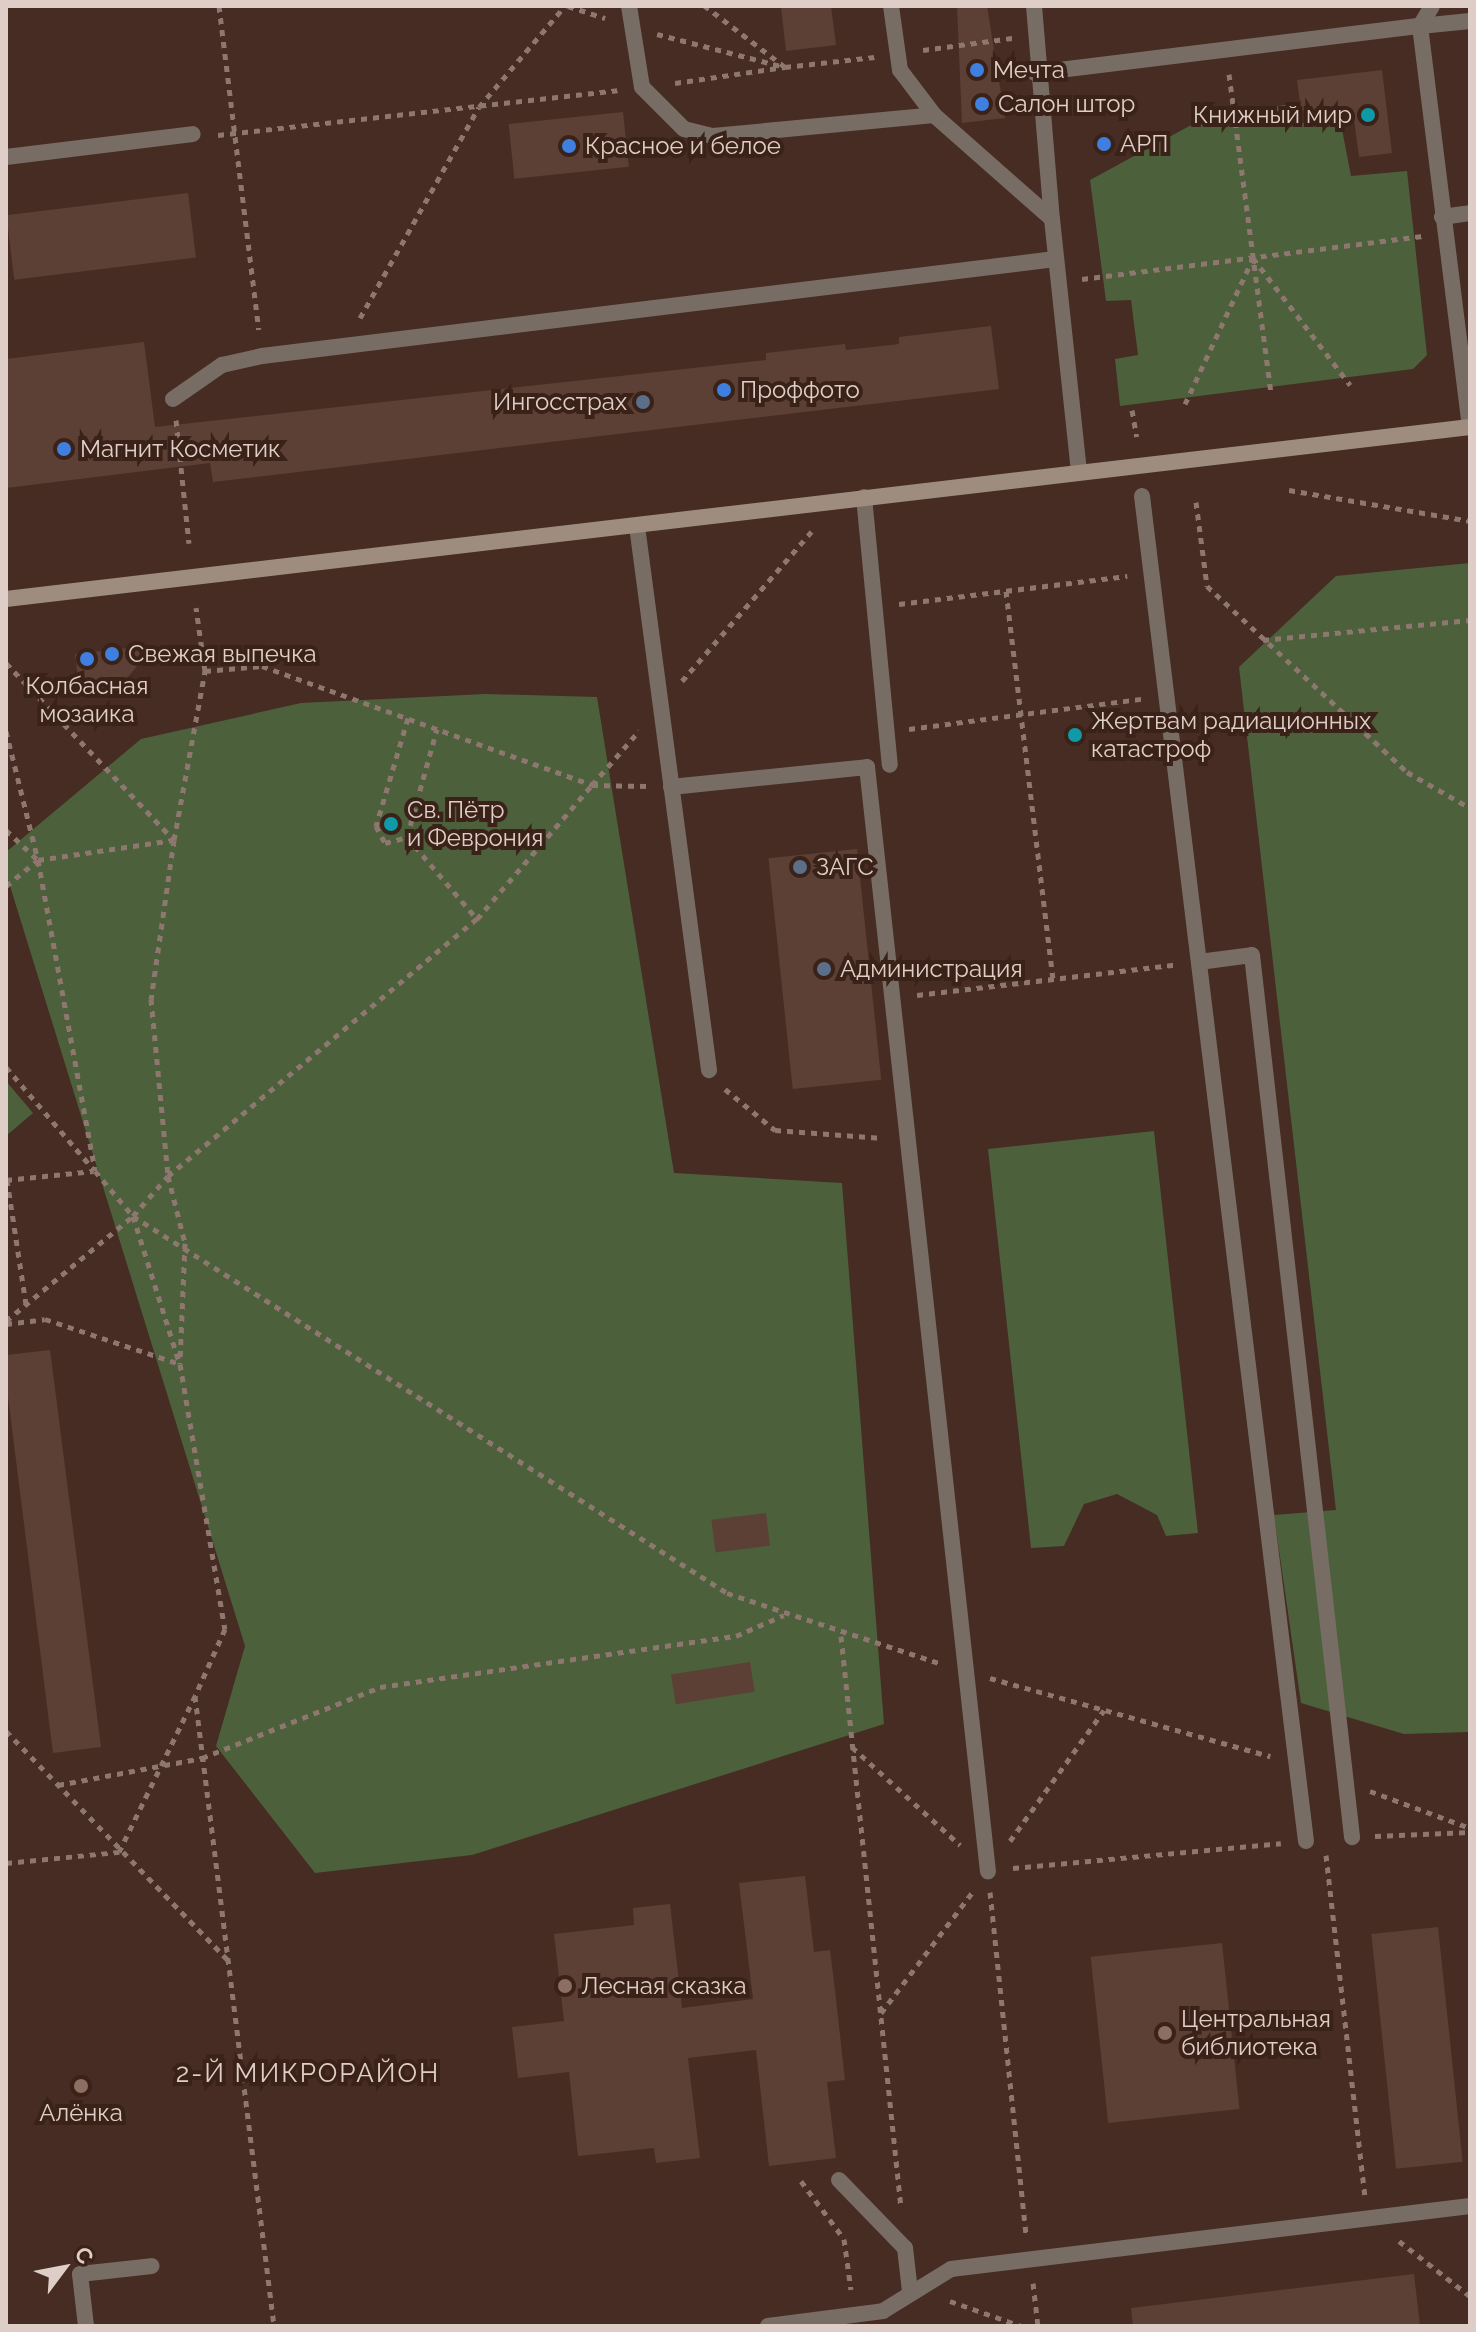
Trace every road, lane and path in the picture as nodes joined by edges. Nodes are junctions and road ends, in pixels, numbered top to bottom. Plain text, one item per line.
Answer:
1 (219, 6) edge
2 (567, 6) edge
3 (629, 6) edge
4 (705, 6) edge
5 (891, 6) edge
6 (1034, 6) edge
7 (1432, 6) edge
8 (1470, 21) edge
9 (1420, 26) junction
10 (631, 27) junction
11 (1031, 35) junction
12 (1226, 50) junction
13 (898, 54) junction
14 (785, 67) junction
15 (1035, 73) junction
16 (642, 87) junction
17 (479, 107) junction
18 (934, 115) junction
19 (193, 134) joint
20 (239, 135) junction
21 (6, 157) edge
22 (1470, 213) edge
23 (1052, 219) junction
24 (1443, 225) junction
25 (1253, 258) junction
26 (1055, 259) junction
27 (1058, 283) junction
28 (344, 346) junction
29 (262, 356) junction
30 (1350, 385) dead end
31 (1271, 394) dead end
32 (173, 399) joint
33 (1185, 404) dead end
34 (1132, 410) dead end
35 (1470, 426) edge
36 (1137, 437) dead end
37 (1079, 473) junction
38 (1289, 490) dead end
39 (1142, 496) dead end
40 (864, 497) junction
41 (839, 500) junction
42 (1196, 502) dead end
43 (1470, 521) edge
44 (637, 526) junction
45 (189, 543) dead end
46 (1152, 572) junction
47 (1006, 591) junction
48 (6, 599) edge
49 (876, 607) junction
50 (196, 608) dead end
51 (1470, 620) edge
52 (1262, 640) junction
53 (6, 663) edge
54 (205, 671) junction
55 (1166, 695) junction
56 (661, 706) junction
57 (1020, 714) junction
58 (408, 718) junction
59 (437, 729) junction
60 (6, 731) edge
61 (888, 731) junction
62 (890, 765) dead end
63 (592, 785) junction
64 (671, 787) junction
65 (1470, 808) edge
66 (6, 830) edge
67 (407, 837) junction
68 (174, 840) junction
69 (38, 860) junction
70 (6, 886) edge
71 (477, 919) junction
72 (1199, 962) junction
73 (1053, 979) junction
74 (893, 998) junction
75 (6, 1067) edge
76 (709, 1070) joint
77 (908, 1139) junction
78 (95, 1171) junction
79 (168, 1176) junction
80 (6, 1180) edge
81 (133, 1216) junction
82 (185, 1243) junction
83 (26, 1304) junction
84 (6, 1323) edge
85 (180, 1364) junction
86 (786, 1615) junction
87 (841, 1636) junction
88 (967, 1671) junction
89 (195, 1696) junction
90 (1104, 1710) junction
91 (6, 1731) edge
92 (852, 1747) junction
93 (202, 1758) junction
94 (1295, 1763) junction
95 (166, 1766) junction
96 (1346, 1782) junction
97 (58, 1785) junction
98 (1470, 1830) edge
99 (1352, 1837) joint
100 (1306, 1841) junction
101 (119, 1852) junction
102 (6, 1863) edge
103 (988, 1871) junction
104 (232, 1964) junction
105 (880, 2014) junction
106 (839, 2180) dead end
107 (801, 2181) dead end
108 (1470, 2206) edge
109 (1368, 2219) junction
110 (1027, 2241) dead end
111 (905, 2248) junction
112 (152, 2266) dead end
113 (1031, 2274) dead end
114 (910, 2291) junction
115 (1470, 2296) edge
116 (950, 2301) dead end
117 (855, 2315) junction
118 (86, 2326) edge
119 (274, 2326) edge
120 (768, 2326) edge
121 (1021, 2326) edge
122 (1038, 2326) edge

1 - 20 path
2 - 10 path
2 - 17 path
3 - 10 street
4 - 14 path
5 - 13 street
6 - 11 street
7 - 9 street
8 - 9 street
9 - 12 street
9 - 24 street
10 - 14 path
10 - 16 street
11 - 13 path
11 - 15 street
12 - 15 street
12 - 25 path
13 - 14 path
13 - 18 street
14 - 16 path
15 - 23 street
16 - 17 path
16 - 18 street
17 - 20 path
17 - 28 path
18 - 23 street
19 - 20 path
19 - 21 street
20 - 29 path
22 - 24 street
23 - 26 street
24 - 25 path
24 - 35 street
25 - 27 path
25 - 30 path
25 - 31 path
25 - 33 path
26 - 27 street
26 - 28 street
27 - 37 street
28 - 29 street
29 - 32 street
32 - 45 path
34 - 36 path
35 - 37 street
37 - 40 street
38 - 43 path
39 - 46 street
40 - 41 street
40 - 49 street
41 - 44 street
41 - 56 path
42 - 52 path
44 - 48 street
44 - 56 street
46 - 47 path
46 - 55 street
47 - 49 path
47 - 57 path
49 - 61 street
50 - 54 path
51 - 52 path
52 - 65 path
53 - 68 path
54 - 58 path
54 - 68 path
55 - 57 path
55 - 72 street
56 - 63 path
56 - 64 street
57 - 61 path
57 - 73 path
58 - 59 path
58 - 67 path
59 - 63 path
59 - 67 path
60 - 69 path
61 - 62 street
63 - 64 path
63 - 71 path
64 - 74 street
64 - 76 street
66 - 69 path
67 - 71 path
68 - 69 path
68 - 79 path
69 - 70 path
69 - 78 path
71 - 79 path
72 - 73 path
72 - 94 street
72 - 96 street
73 - 74 path
74 - 77 street
75 - 78 path
76 - 77 path
77 - 88 street
78 - 80 path
78 - 81 path
79 - 81 path
79 - 82 path
80 - 83 path
81 - 82 path
81 - 83 path
81 - 85 path
82 - 85 path
82 - 86 path
83 - 84 path
84 - 85 path
85 - 89 path
86 - 87 path
86 - 93 path
87 - 88 path
87 - 92 path
88 - 90 path
88 - 103 street
89 - 93 path
89 - 95 path
90 - 94 path
90 - 103 path
91 - 97 path
92 - 103 path
92 - 105 path
93 - 95 path
93 - 104 path
94 - 100 street
95 - 97 path
95 - 101 path
96 - 98 path
96 - 99 street
97 - 101 path
98 - 99 path
100 - 103 path
100 - 109 path
101 - 102 path
101 - 104 path
103 - 105 path
103 - 110 path
104 - 119 path
105 - 111 path
106 - 111 street
107 - 117 path
108 - 109 street
109 - 114 street
109 - 115 path
111 - 114 street
112 - 118 street
113 - 122 path
114 - 117 street
116 - 121 path
117 - 120 street

